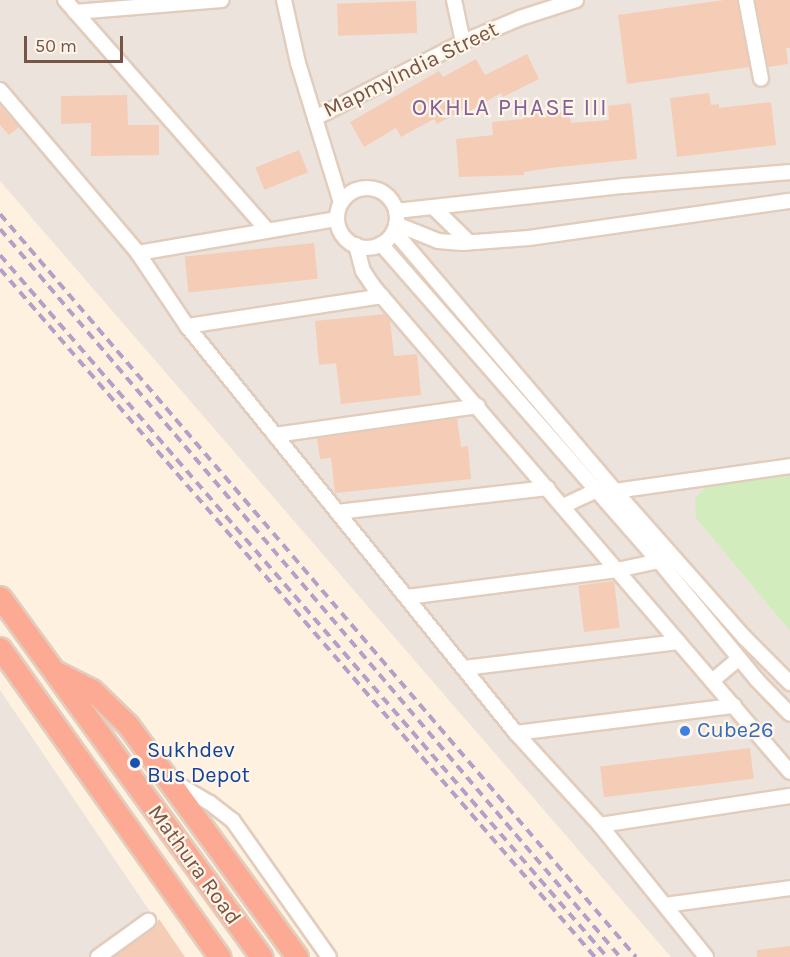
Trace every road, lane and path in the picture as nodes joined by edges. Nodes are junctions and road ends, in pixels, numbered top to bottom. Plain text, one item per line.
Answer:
1 (65, 0) edge
2 (222, 0) edge
3 (284, 0) edge
4 (454, 0) edge
5 (576, 0) edge
6 (746, 0) edge
7 (75, 12) junction
8 (463, 42) junction
9 (760, 79) dead end
10 (0, 90) edge
11 (315, 118) junction
12 (790, 172) edge
13 (790, 201) edge
14 (341, 203) junction
15 (434, 208) junction
16 (337, 219) junction
17 (395, 222) junction
18 (266, 229) junction
19 (469, 242) junction
20 (381, 244) junction
21 (356, 245) junction
22 (138, 253) junction
23 (381, 296) junction
24 (187, 326) junction
25 (478, 406) junction
26 (275, 435) junction
27 (790, 466) edge
28 (548, 488) junction
29 (597, 490) junction
30 (615, 491) junction
31 (563, 506) junction
32 (337, 512) junction
33 (659, 561) junction
34 (617, 570) junction
35 (0, 597) edge
36 (407, 597) junction
37 (678, 642) junction
38 (0, 648) edge
39 (739, 658) junction
40 (464, 668) junction
41 (51, 669) junction
42 (774, 669) junction
43 (757, 680) junction
44 (712, 681) junction
45 (790, 682) edge
46 (734, 706) junction
47 (790, 714) edge
48 (516, 733) junction
49 (790, 772) edge
50 (167, 778) junction
51 (790, 796) edge
52 (600, 825) junction
53 (790, 888) edge
54 (665, 905) junction
55 (148, 921) dead end
56 (98, 957) edge
57 (220, 957) edge
58 (262, 957) edge
59 (297, 957) edge
60 (329, 957) edge
61 (706, 957) edge

1 - 7 street
2 - 7 street
3 - 11 street
4 - 8 street
5 - 8 street, MapmyIndia Street
6 - 9 street
7 - 18 street
8 - 11 street, MapmyIndia Street
10 - 22 street
11 - 14 street
12 - 15 street
13 - 19 street
14 - 16 street
14 - 17 street
15 - 17 street
15 - 19 street
16 - 18 street
16 - 21 street
17 - 19 street
17 - 20 street
17 - 30 street
18 - 22 street
20 - 21 street
20 - 29 street
21 - 23 street
22 - 24 street
23 - 24 street
23 - 25 street
24 - 26 street
25 - 26 street
25 - 28 street
26 - 32 street
27 - 30 street
28 - 31 street
28 - 32 street
29 - 31 street
29 - 33 street
30 - 42 street
31 - 34 street
32 - 36 street
33 - 34 street
33 - 39 street
34 - 36 street
34 - 37 street
35 - 41 highway, Mathura Road
36 - 40 street
37 - 40 street
37 - 44 street
38 - 57 highway, Mathura Road
39 - 43 street
39 - 44 street
40 - 48 street
41 - 50 highway
41 - 58 highway, Mathura Road
42 - 43 street
42 - 45 street
43 - 47 street
44 - 46 street
46 - 48 street
46 - 49 street
48 - 52 street
50 - 59 highway
50 - 60 street
51 - 52 street
52 - 54 street
53 - 54 street
54 - 61 street
55 - 56 street

